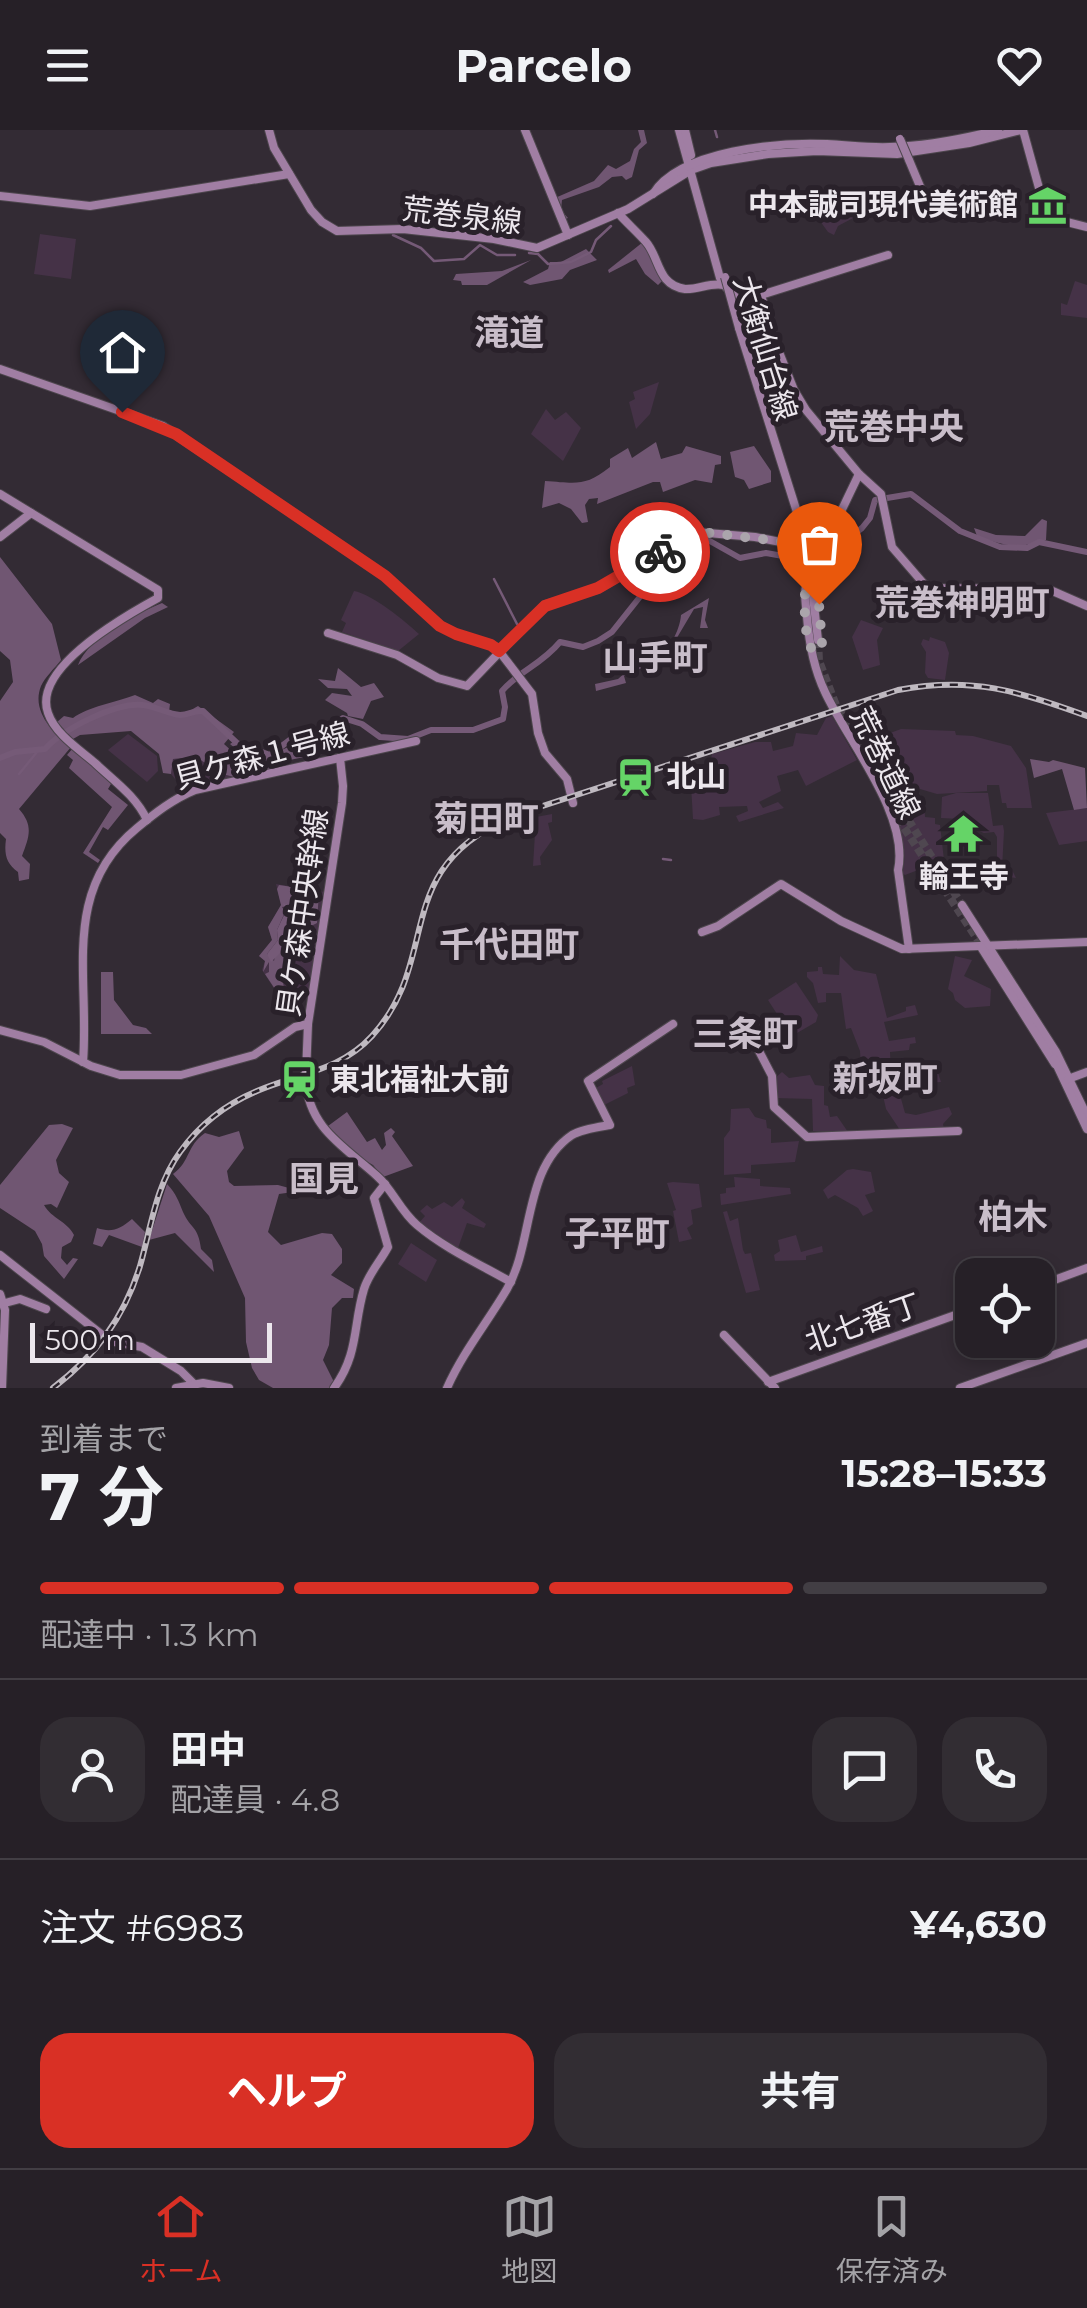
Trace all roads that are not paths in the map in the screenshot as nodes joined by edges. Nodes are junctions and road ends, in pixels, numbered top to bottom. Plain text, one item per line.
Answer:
1 (269, 130) edge
2 (525, 130) edge
3 (682, 130) edge
4 (998, 130) edge
5 (1022, 130) edge
6 (899, 135) edge
7 (692, 166) junction
8 (289, 174) junction
9 (0, 196) edge
10 (922, 202) dead end
11 (618, 213) junction
12 (1087, 227) edge
13 (568, 234) junction
14 (888, 254) dead end
15 (774, 336) junction
16 (0, 369) edge
17 (859, 474) junction
18 (0, 494) edge
19 (31, 513) junction
20 (0, 537) edge
21 (805, 544) junction
22 (809, 567) junction
23 (1087, 606) edge
24 (328, 633) dead end
25 (816, 648) junction
26 (499, 651) junction
27 (416, 741) dead end
28 (340, 758) junction
29 (572, 803) dead end
30 (147, 820) junction
31 (962, 906) tunnel mouth
32 (702, 932) dead end
33 (1087, 942) edge
34 (985, 947) junction
35 (909, 948) junction
36 (1012, 992) dead end
37 (308, 1024) junction
38 (673, 1024) dead end
39 (0, 1030) edge
40 (760, 1051) dead end
41 (83, 1062) junction
42 (1087, 1072) edge
43 (1065, 1076) junction
44 (1087, 1116) edge
45 (1087, 1128) edge
46 (958, 1130) dead end
47 (385, 1184) junction
48 (0, 1255) edge
49 (1087, 1268) edge
50 (1055, 1280) edge
51 (510, 1282) junction
52 (2, 1298) edge
53 (46, 1309) dead end
54 (955, 1315) edge
55 (724, 1335) dead end
56 (1087, 1344) edge
57 (192, 1383) junction
58 (771, 1385) edge
59 (2, 1388) edge
60 (176, 1388) edge
61 (229, 1388) edge
62 (334, 1388) edge
63 (446, 1388) edge
64 (960, 1388) edge

1 - 8 street, 荒巻泉線
2 - 13 street
3 - 7 street, 大衡仙台線
4 - 7 street
5 - 7 street
5 - 12 street
6 - 10 street, bridge
7 - 11 street, 荒巻泉線
7 - 21 street, 大衡仙台線, bridge
8 - 9 street
8 - 13 street, 荒巻泉線
11 - 13 street, 荒巻泉線
11 - 15 street
14 - 15 street
15 - 17 street
16 - 26 street
17 - 21 street
17 - 23 street
18 - 19 street
19 - 20 street
19 - 30 street
21 - 22 street, 大衡仙台線
21 - 26 street
22 - 25 street, 大衡仙台線
22 - 25 street, 大衡仙台線
24 - 26 street
25 - 35 street, 荒巻道線
26 - 29 street
27 - 28 street, 貝ケ森１号線
28 - 30 street, 貝ケ森１号線
28 - 37 street, 貝ケ森中央幹線
30 - 41 street, 貝ケ森１号線
31 - 34 street
32 - 35 street
33 - 34 street
34 - 35 street
34 - 43 street
36 - 43 street
37 - 41 street
37 - 47 street, 貝ケ森中央幹線
38 - 51 street
39 - 41 street
40 - 46 street
42 - 43 street
43 - 44 street
43 - 45 street
47 - 51 street
47 - 62 street
48 - 57 street
49 - 50 street
51 - 63 street
52 - 53 street
52 - 59 street
54 - 58 street, 北七番丁
55 - 58 street
56 - 64 street
57 - 60 street
57 - 61 street

